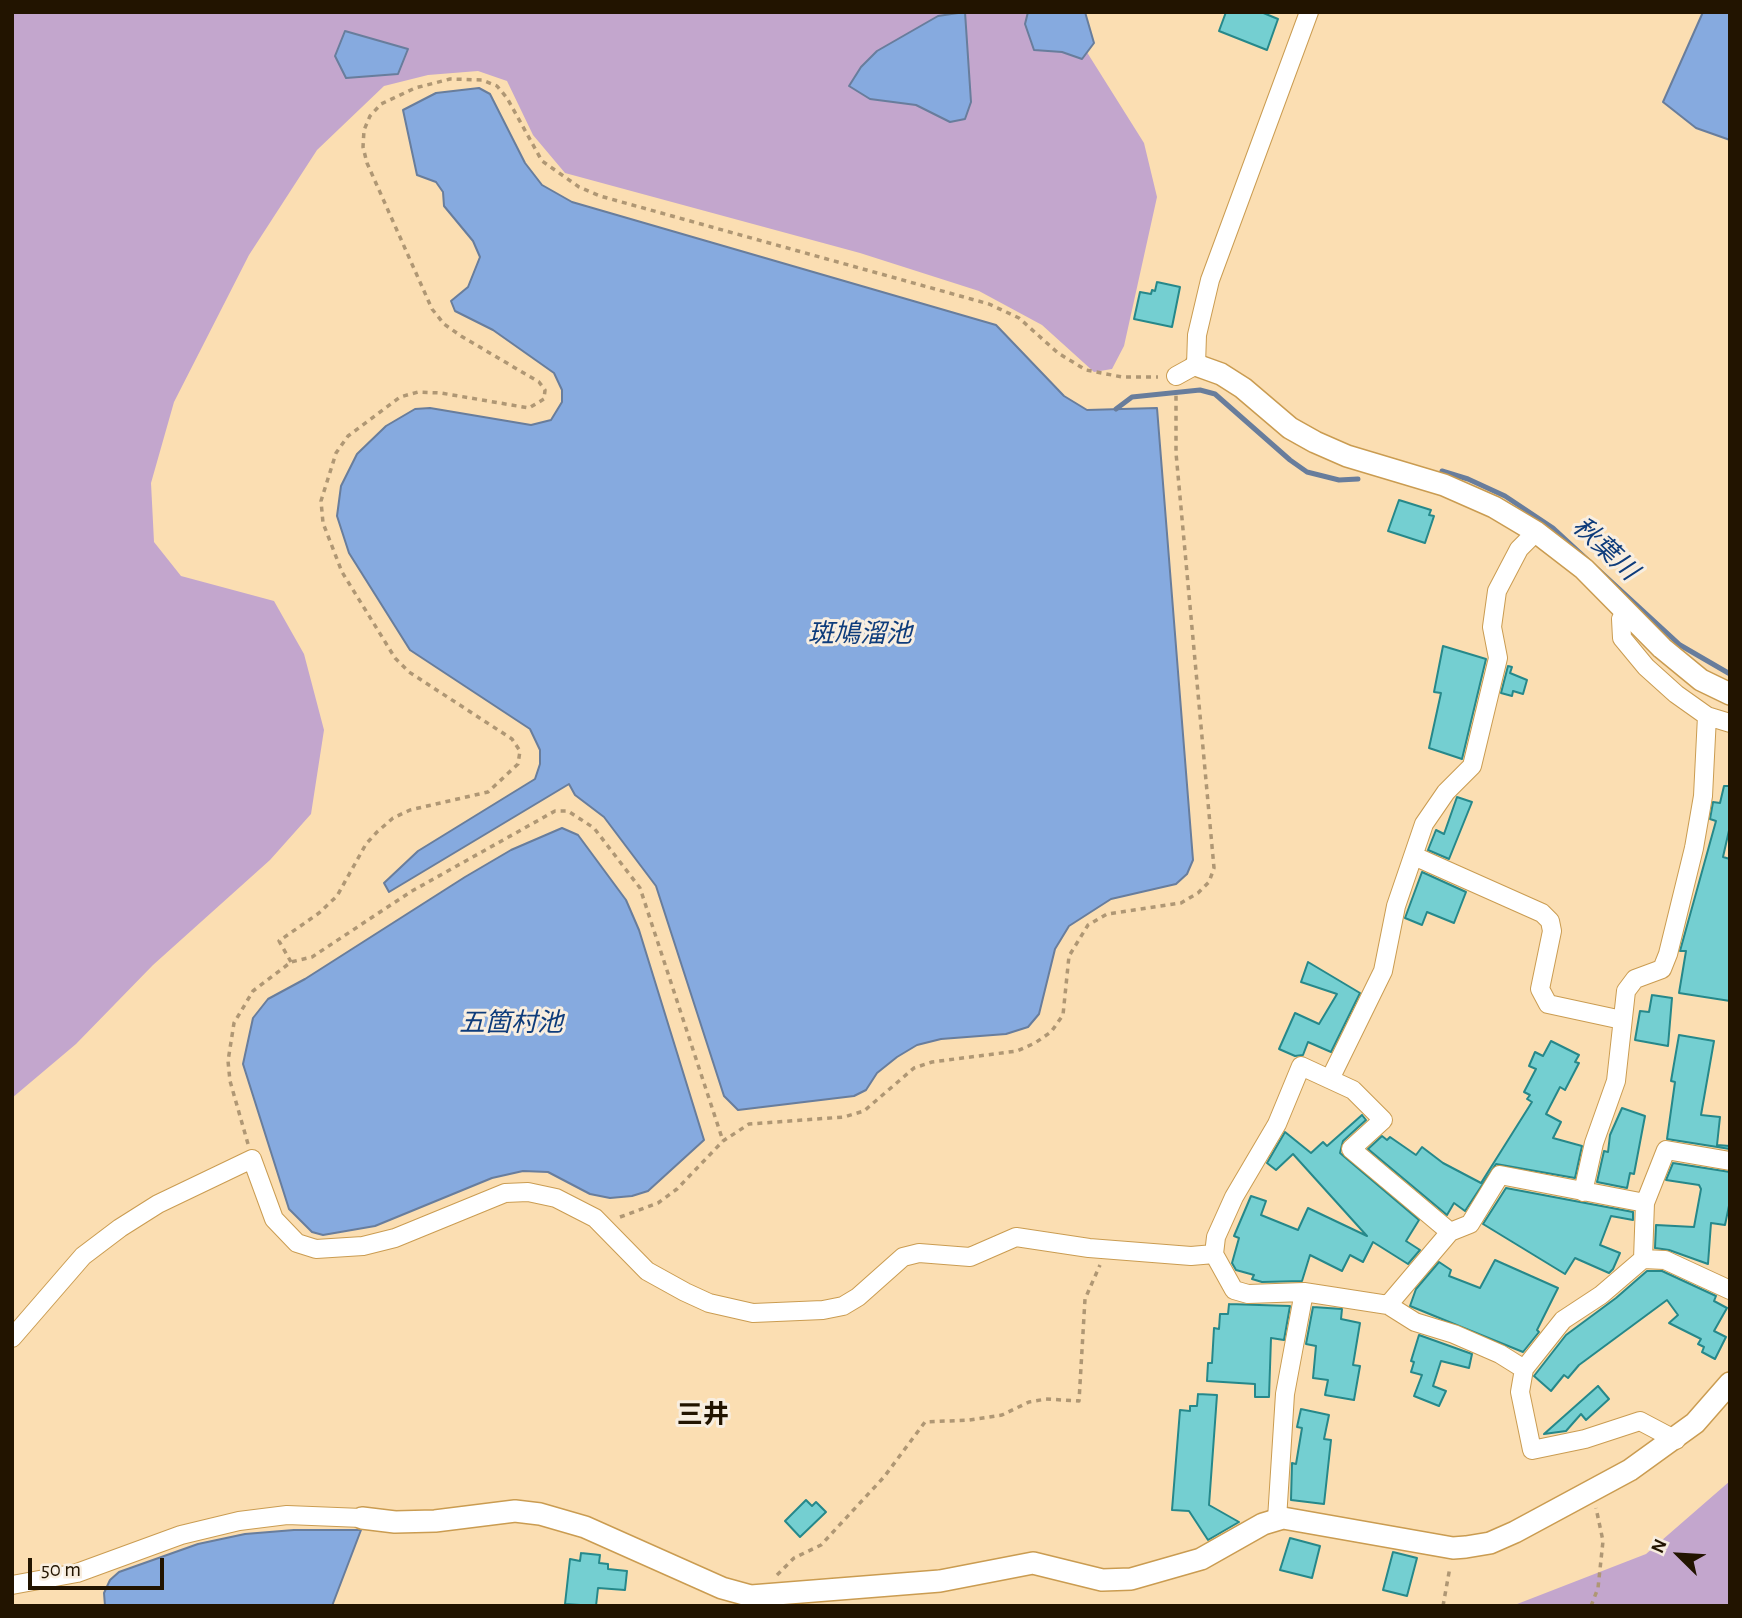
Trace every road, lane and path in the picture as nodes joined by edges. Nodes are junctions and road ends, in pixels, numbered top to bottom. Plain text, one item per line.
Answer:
1 (1310, 12) edge
2 (1196, 365) junction
3 (1176, 376) joint
4 (1176, 402) dead end
5 (1536, 532) junction
6 (1626, 611) junction
7 (1730, 694) edge
8 (1707, 716) junction
9 (1730, 723) edge
10 (1414, 856) junction
11 (291, 962) junction
12 (1622, 1020) junction
13 (1329, 1079) junction
14 (723, 1141) junction
15 (253, 1159) junction
16 (1730, 1161) edge
17 (1583, 1192) junction
18 (1645, 1203) junction
19 (595, 1218) junction
20 (1450, 1232) junction
21 (1115, 1250) junction
22 (1214, 1254) junction
23 (1643, 1259) junction
24 (1730, 1290) edge
25 (1304, 1292) junction
26 (1388, 1305) junction
27 (12, 1338) edge
28 (1524, 1369) junction
29 (1730, 1383) edge
30 (1676, 1440) junction
31 (1593, 1491) junction
32 (362, 1518) joint
33 (1276, 1519) junction
34 (1453, 1548) junction
35 (12, 1585) edge
36 (765, 1595) junction
37 (1443, 1606) edge
38 (1591, 1606) edge

1 - 2 street
2 - 3 street
2 - 5 street
3 - 11 path
4 - 14 path
5 - 6 street
5 - 10 street
6 - 7 street
6 - 8 street
8 - 9 street
8 - 12 street
10 - 12 street
10 - 13 street
11 - 14 path
11 - 15 path
12 - 17 street
13 - 20 street
13 - 22 street
14 - 19 path
15 - 19 street
15 - 27 street
16 - 18 street
17 - 18 street
17 - 20 street
18 - 23 street
19 - 21 street
20 - 26 street
21 - 22 street
21 - 36 path
22 - 25 street
23 - 24 street
23 - 28 street
25 - 26 street
25 - 33 street
26 - 28 street
28 - 30 street
29 - 30 street
30 - 31 street
31 - 34 street
31 - 38 path
32 - 35 street
32 - 36 street
33 - 34 street
33 - 36 street
34 - 37 path

